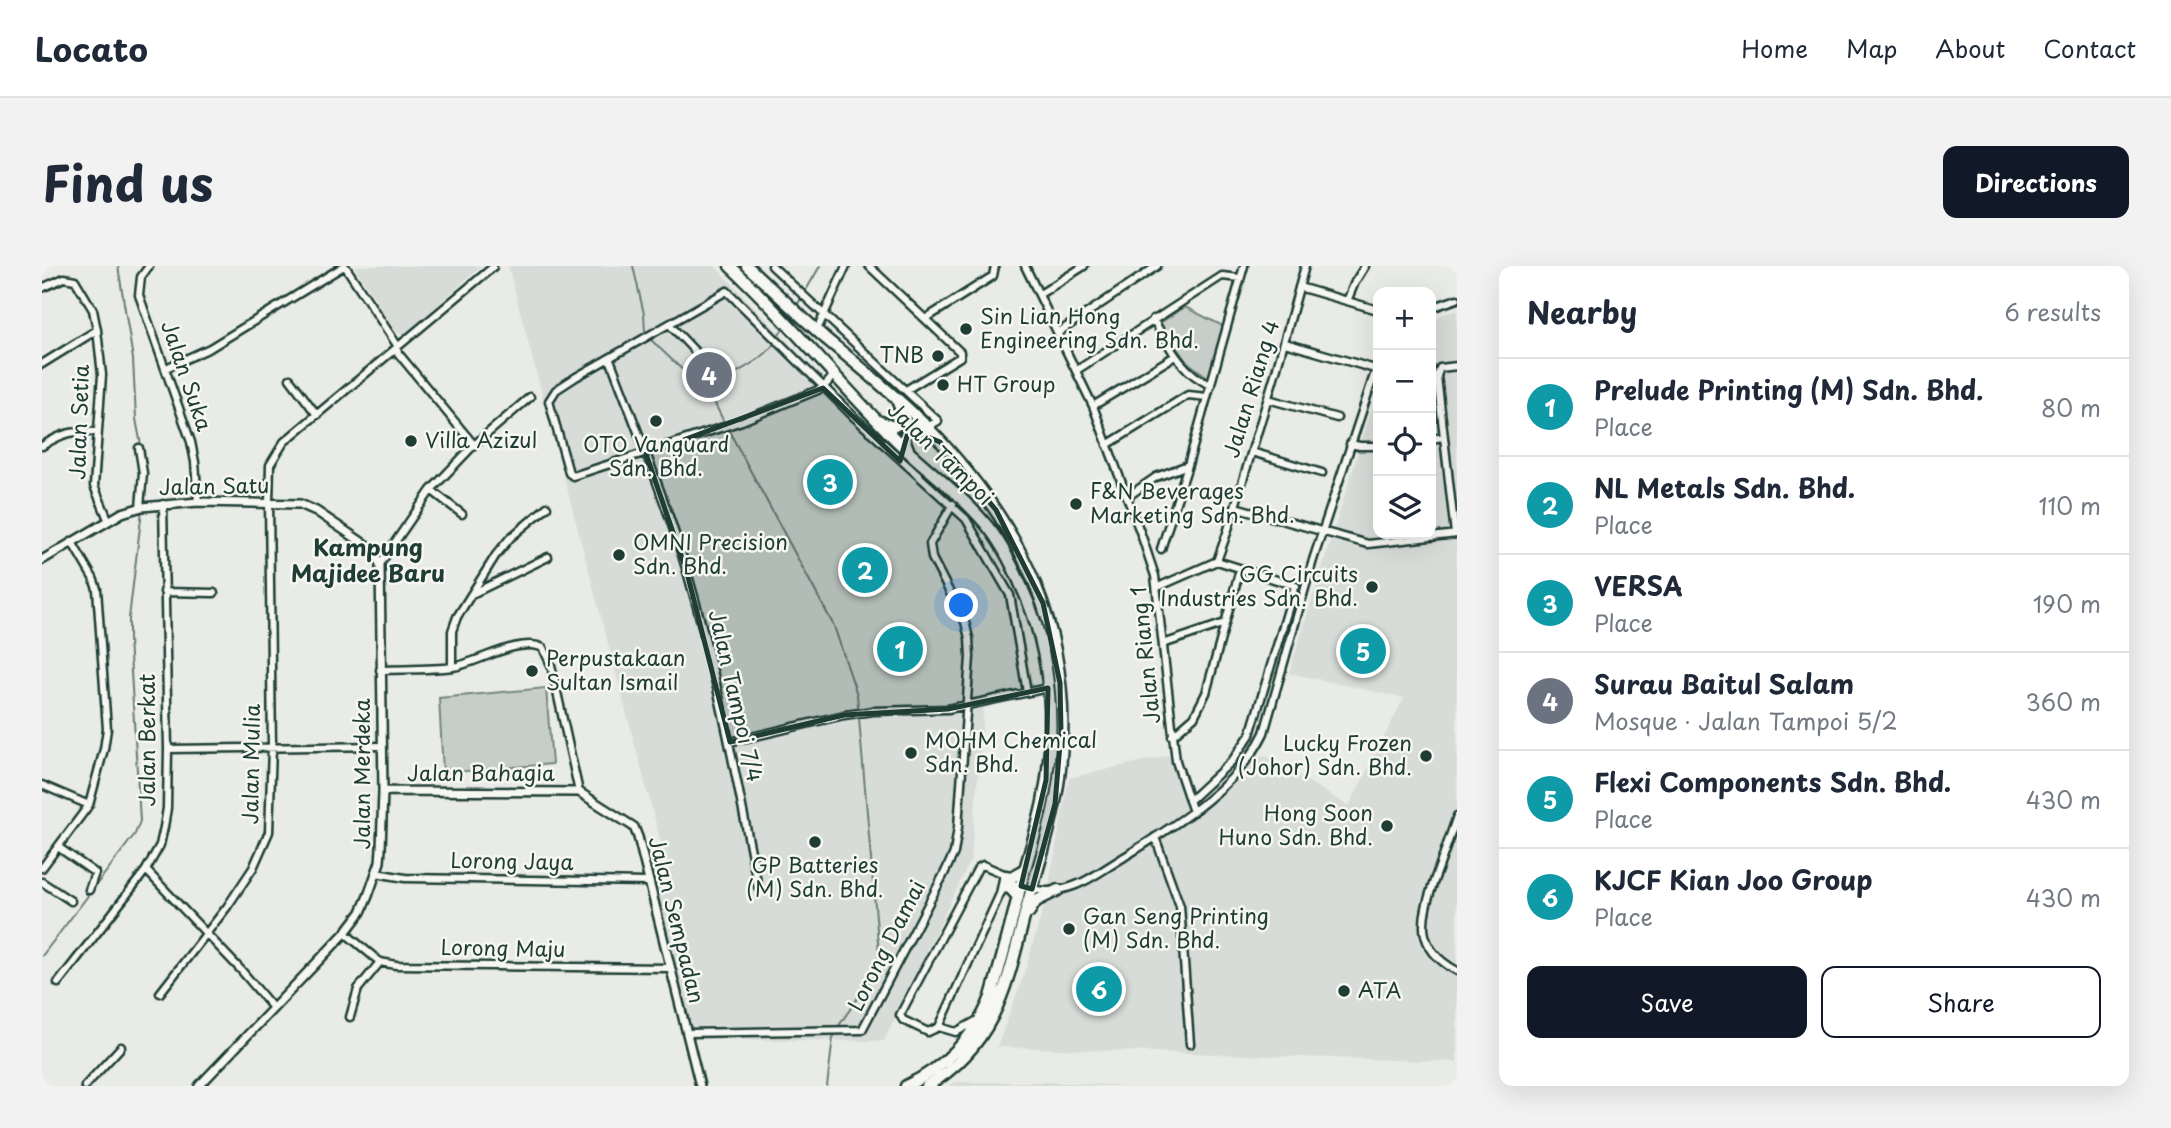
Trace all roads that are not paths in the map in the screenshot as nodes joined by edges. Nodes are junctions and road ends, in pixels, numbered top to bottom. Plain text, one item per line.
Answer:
1 (149, 266) edge
2 (344, 266) edge
3 (730, 266) edge
4 (747, 266) edge
5 (772, 266) edge
6 (846, 266) edge
7 (869, 266) edge
8 (995, 266) edge
9 (1025, 266) edge
10 (1084, 266) edge
11 (1157, 266) edge
12 (1244, 266) edge
13 (1305, 266) edge
14 (1365, 266) edge
15 (492, 267) edge
16 (1240, 278) junction
17 (793, 285) junction
18 (1299, 286) junction
19 (42, 288) edge
20 (1040, 294) junction
21 (1457, 299) edge
22 (1347, 301) junction
23 (791, 306) junction
24 (1436, 306) edge
25 (1373, 309) edge
26 (824, 313) junction
27 (925, 319) junction
28 (1153, 319) junction
29 (667, 325) junction
30 (97, 330) junction
31 (817, 330) junction
32 (1059, 332) junction
33 (1284, 343) junction
34 (397, 345) junction
35 (1175, 356) junction
36 (610, 359) junction
37 (706, 363) dead end
38 (42, 364) edge
39 (1373, 365) edge
40 (1457, 366) edge
41 (166, 368) junction
42 (1077, 370) junction
43 (834, 375) junction
44 (1373, 378) edge
45 (290, 379) dead end
46 (1211, 385) junction
47 (824, 388) junction
48 (905, 390) junction
49 (530, 397) dead end
50 (895, 397) junction
51 (1207, 397) junction
52 (1268, 399) junction
53 (1093, 406) junction
54 (317, 415) junction
55 (1338, 418) dead end
56 (875, 419) junction
57 (864, 427) junction
58 (927, 427) junction
59 (98, 432) junction
60 (1443, 437) junction
61 (1436, 438) edge
62 (940, 442) junction
63 (1350, 444) junction
64 (474, 445) junction
65 (1107, 445) junction
66 (42, 446) edge
67 (1373, 446) edge
68 (139, 448) dead end
69 (1252, 452) junction
70 (646, 454) junction
71 (916, 461) junction
72 (1188, 465) junction
73 (1457, 472) edge
74 (1322, 473) dead end
75 (1448, 473) junction
76 (431, 490) junction
77 (959, 496) junction
78 (1127, 497) junction
79 (198, 502) junction
80 (269, 502) junction
81 (163, 504) junction
82 (951, 505) junction
83 (141, 507) junction
84 (547, 507) dead end
85 (1235, 507) junction
86 (462, 514) dead end
87 (108, 519) junction
88 (1322, 531) junction
89 (1456, 534) edge
90 (1396, 539) edge
91 (72, 542) junction
92 (1396, 542) junction
93 (1161, 549) dead end
94 (548, 557) dead end
95 (42, 560) edge
96 (1217, 561) junction
97 (380, 564) junction
98 (1240, 569) junction
99 (1295, 586) junction
100 (1158, 587) junction
101 (1304, 589) junction
102 (164, 592) junction
103 (214, 593) dead end
104 (472, 593) junction
105 (1225, 623) junction
106 (1163, 645) junction
107 (1275, 659) junction
108 (1285, 661) junction
109 (452, 667) junction
110 (380, 670) junction
111 (1048, 688) junction
112 (1027, 692) junction
113 (967, 705) junction
114 (1172, 736) junction
115 (730, 742) junction
116 (382, 746) junction
117 (272, 748) junction
118 (167, 749) junction
119 (42, 785) edge
120 (383, 792) junction
121 (579, 792) junction
122 (1189, 801) junction
123 (89, 805) junction
124 (1194, 812) junction
125 (1457, 816) edge
126 (1156, 837) junction
127 (58, 847) junction
128 (42, 868) edge
129 (1038, 868) junction
130 (1025, 869) junction
131 (146, 870) junction
132 (376, 873) junction
133 (42, 882) edge
134 (648, 882) junction
135 (1003, 886) junction
136 (758, 887) dead end
137 (1032, 889) junction
138 (89, 890) dead end
139 (1058, 890) junction
140 (1020, 891) junction
141 (71, 901) dead end
142 (1024, 920) junction
143 (207, 933) junction
144 (345, 933) junction
145 (380, 962) junction
146 (670, 968) junction
147 (1457, 971) edge
148 (58, 983) dead end
149 (160, 993) dead end
150 (273, 1008) junction
151 (350, 1017) dead end
152 (981, 1018) junction
153 (939, 1027) junction
154 (687, 1033) junction
155 (1190, 1044) dead end
156 (121, 1047) dead end
157 (85, 1086) edge
158 (199, 1086) edge
159 (701, 1086) edge
160 (906, 1086) edge
161 (927, 1086) edge

1 - 41 street, Jalan Suka
2 - 34 street
2 - 41 street
3 - 43 main road, Jalan Tampoi
4 - 23 main road, Jalan Tampoi
5 - 17 street
6 - 26 street
7 - 27 street
8 - 27 street
9 - 20 street, Jalan Riang 1
10 - 20 street
11 - 32 street
12 - 16 street
13 - 18 street, Jalan Riang 4
14 - 22 street
15 - 34 street, Jalan Mulia
16 - 28 street
16 - 46 street
17 - 23 street
17 - 26 street
18 - 22 street
18 - 33 street, Jalan Riang 4
19 - 30 street, Jalan Setia
20 - 32 street, Jalan Riang 1
21 - 24 street
22 - 25 street
23 - 31 main road, Jalan Tampoi
26 - 31 street
26 - 48 street
27 - 48 street
28 - 35 street
28 - 42 street
29 - 36 street
29 - 37 street
29 - 47 street
30 - 38 street
30 - 59 street, Jalan Setia
31 - 50 main road, Jalan Tampoi
32 - 42 street, Jalan Riang 1
33 - 39 street
33 - 52 street, Jalan Riang 4
34 - 54 street, Jalan Mulia
34 - 64 street
35 - 46 street
35 - 53 street
36 - 70 street, Jalan Tampoi 7/4
36 - 70 street
40 - 60 street
41 - 79 street, Jalan Suka
42 - 53 street, Jalan Riang 1
43 - 47 street
43 - 56 main road, Jalan Tampoi
44 - 63 street
45 - 54 street
46 - 51 street
47 - 57 street
47 - 70 street
48 - 58 street
49 - 64 street
50 - 56 main road
50 - 58 main road, Jalan Tampoi
51 - 65 street
51 - 72 street
52 - 55 street
52 - 69 street, Jalan Riang 4
53 - 65 street, Jalan Riang 1
54 - 80 street, Jalan Mulia
56 - 57 street
56 - 71 main road, Jalan Tampoi
57 - 82 street
58 - 62 main road, Jalan Tampoi
59 - 66 street
59 - 87 street, Jalan Setia
60 - 61 street
60 - 75 street
62 - 71 main road
62 - 129 main road, Jalan Tampoi
63 - 67 street
63 - 88 street
64 - 76 street
65 - 78 street, Jalan Riang 1
68 - 83 street
69 - 74 street
69 - 85 street, Jalan Riang 4
70 - 115 street, Jalan Tampoi 7/4
71 - 77 main road, Jalan Tampoi
72 - 78 street
72 - 93 street
73 - 75 street
75 - 89 street
76 - 86 street
76 - 97 street
77 - 82 street
77 - 111 main road, Jalan Tampoi
78 - 100 street, Jalan Riang 1
79 - 80 street, Jalan Satu
79 - 81 street, Jalan Satu
80 - 97 street, Jalan Satu
80 - 117 street, Jalan Mulia
81 - 83 street, Jalan Satu
81 - 102 street, Jalan Berkat
82 - 112 street
82 - 113 street
83 - 87 street, Jalan Satu
84 - 104 street
85 - 88 street
85 - 96 street, Jalan Riang 4
87 - 91 street, Jalan Satu
88 - 92 street
88 - 101 street
89 - 92 street
90 - 92 street
91 - 95 street, Jalan Satu
91 - 123 street
94 - 104 street
96 - 98 street
96 - 100 street
97 - 110 street, Jalan Merdeka
98 - 99 street
98 - 105 street
99 - 101 street
99 - 107 street
100 - 106 street, Jalan Riang 1
101 - 108 street
102 - 103 street
102 - 118 street, Jalan Berkat
104 - 109 street
105 - 106 street
105 - 114 street
106 - 114 street, Jalan Riang 1
107 - 108 street
107 - 122 street
108 - 124 street
109 - 110 street
109 - 121 street
110 - 116 street, Jalan Merdeka
111 - 112 street
111 - 130 main road, Jalan Tampoi
112 - 113 street
113 - 115 street
113 - 154 street, Lorong Damai
114 - 122 street, Jalan Riang 1
115 - 136 street, Jalan Tampoi 7/4
116 - 117 street
116 - 120 street, Jalan Merdeka
117 - 118 street
117 - 143 street, Jalan Mulia
118 - 131 street, Jalan Berkat
119 - 123 street
120 - 121 street, Jalan Bahagia
120 - 132 street, Jalan Merdeka
121 - 134 street, Jalan Sempadan
122 - 124 street, Jalan Riang 1
123 - 127 street
124 - 126 street
125 - 147 street
126 - 139 street
126 - 155 street
127 - 128 street
127 - 138 street
129 - 137 main road, Jalan Tampoi
129 - 139 main road
130 - 135 main road
130 - 140 main road, Jalan Tampoi
131 - 143 street
131 - 148 street, Jalan Berkat
132 - 134 street, Lorong Jaya
132 - 144 street, Jalan Merdeka
133 - 141 street
134 - 146 street, Jalan Sempadan
135 - 140 main road
135 - 153 street
135 - 153 street
137 - 139 street
137 - 140 street
137 - 142 main road, Jalan Tampoi
139 - 142 main road
140 - 152 main road, Jalan Tampoi
142 - 161 main road, Jalan Tampoi
143 - 149 street, Jalan Mulia
143 - 150 street
144 - 145 street
144 - 150 street, Jalan Merdeka
145 - 146 street, Lorong Maju
145 - 151 street
146 - 154 street, Jalan Sempadan
150 - 158 street, Jalan Merdeka
152 - 153 street
152 - 160 main road, Jalan Tampoi
154 - 159 street, Jalan Sempadan
156 - 157 street

